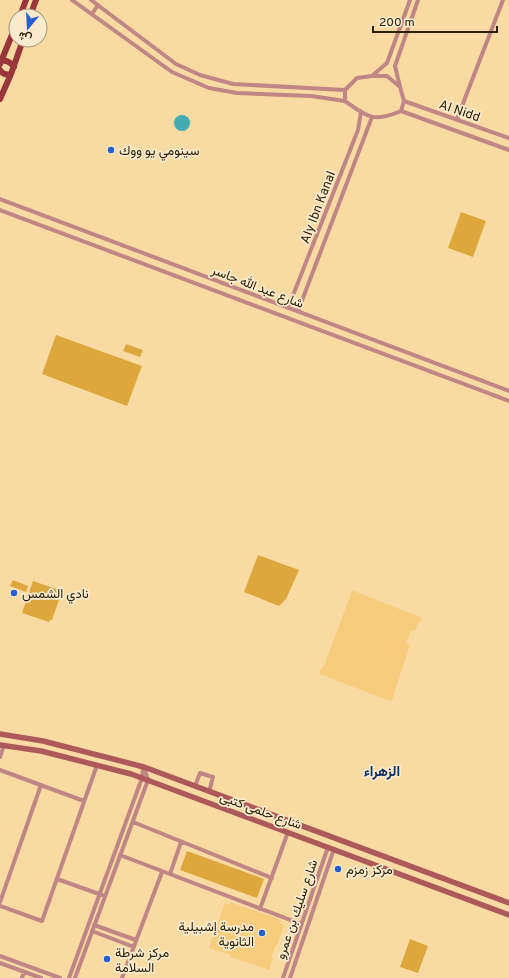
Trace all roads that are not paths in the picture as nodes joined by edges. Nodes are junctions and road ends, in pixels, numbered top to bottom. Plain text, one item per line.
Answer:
1 (72, 0) edge
2 (91, 0) edge
3 (410, 0) edge
4 (418, 0) edge
5 (503, 0) edge
6 (98, 5) junction
7 (407, 8) junction
8 (414, 12) junction
9 (92, 14) junction
10 (120, 22) junction
11 (114, 30) junction
12 (8, 45) edge
13 (20, 48) edge
14 (160, 51) junction
15 (154, 60) junction
16 (1, 63) edge
17 (14, 67) junction
18 (0, 70) edge
19 (194, 72) junction
20 (11, 74) junction
21 (372, 76) junction
22 (191, 80) junction
23 (221, 81) junction
24 (260, 85) junction
25 (400, 87) junction
26 (307, 88) junction
27 (219, 90) junction
28 (344, 90) junction
29 (260, 94) junction
30 (306, 96) junction
31 (0, 99) edge
32 (345, 101) junction
33 (404, 101) junction
34 (401, 111) junction
35 (361, 112) junction
36 (372, 117) junction
37 (457, 119) junction
38 (509, 138) edge
39 (509, 150) edge
40 (0, 199) edge
41 (0, 210) edge
42 (219, 282) junction
43 (216, 291) junction
44 (288, 308) junction
45 (298, 312) junction
46 (509, 391) edge
47 (509, 401) edge
48 (0, 734) edge
49 (2, 745) edge
50 (0, 757) edge
51 (97, 765) junction
52 (144, 767) junction
53 (0, 770) edge
54 (145, 779) junction
55 (41, 785) junction
56 (195, 786) junction
57 (209, 792) junction
58 (84, 801) junction
59 (133, 822) junction
60 (288, 832) junction
61 (181, 842) junction
62 (328, 847) junction
63 (334, 850) junction
64 (120, 855) junction
65 (162, 872) junction
66 (170, 874) junction
67 (272, 878) junction
68 (57, 879) junction
69 (100, 894) junction
70 (105, 896) junction
71 (0, 902) edge
72 (509, 903) edge
73 (0, 906) edge
74 (260, 909) junction
75 (509, 915) edge
76 (301, 924) junction
77 (94, 925) junction
78 (92, 931) junction
79 (136, 940) junction
80 (294, 944) junction
81 (134, 947) junction
82 (300, 947) junction
83 (0, 956) edge
84 (0, 963) edge
85 (288, 964) junction
86 (294, 965) junction
87 (24, 972) junction
88 (22, 978) edge
89 (41, 978) edge
90 (60, 978) edge
91 (68, 978) edge
92 (75, 978) edge
93 (122, 978) edge
94 (283, 978) edge
95 (290, 978) edge

1 - 9 street
2 - 6 street
3 - 7 street
4 - 8 street
5 - 37 street
6 - 9 street
6 - 10 street
7 - 8 street
7 - 21 street
8 - 25 street
9 - 11 street
10 - 11 street
10 - 14 street
11 - 15 street
12 - 16 main road
13 - 17 main road
14 - 15 street
14 - 19 street
15 - 22 street
16 - 17 main road
17 - 20 main road
18 - 20 main road
19 - 22 street
19 - 23 street
20 - 31 main road
21 - 25 street
21 - 28 street
22 - 27 street
23 - 24 street
23 - 27 street
24 - 26 street
24 - 29 street
25 - 33 street
26 - 28 street
26 - 30 street
27 - 29 street
28 - 32 street
29 - 30 street
30 - 32 street
32 - 35 street
33 - 34 street
33 - 37 street, Al Nidd
34 - 36 street
34 - 39 street
35 - 36 street
35 - 44 street, Aly Ibn Kanal
36 - 45 street
37 - 38 street, Al Nidd
40 - 42 street, شارع عبد الله جاسر
41 - 43 street, شارع عبد الله جاسر
42 - 43 street
42 - 44 street, شارع عبد الله جاسر
43 - 47 street, شارع عبد الله جاسر
44 - 45 street, شارع عبد الله جاسر
45 - 46 street, شارع عبد الله جاسر
48 - 52 street, شارع حلمى كتبى
49 - 50 street
49 - 51 street, شارع حلمى كتبى
51 - 54 street, شارع حلمى كتبى
51 - 58 street
52 - 54 street
52 - 56 street, شارع حلمى كتبى
53 - 55 street
54 - 59 street
54 - 60 street, شارع حلمى كتبى
54 - 69 street
55 - 58 street
55 - 71 street
56 - 57 street, شارع حلمى كتبى
56 - 57 street
57 - 72 street, شارع حلمى كتبى
58 - 68 street
59 - 61 street
59 - 64 street
60 - 62 street, شارع حلمى كتبى
60 - 67 street
61 - 66 street
61 - 67 street
62 - 63 street, شارع حلمى كتبى
62 - 76 street, شارع سليك بن عمرو
63 - 75 street, شارع حلمى كتبى
63 - 82 street, شارع سليك بن عمرو
64 - 65 street
64 - 70 street
65 - 66 street
65 - 79 street
66 - 74 street
67 - 74 street
68 - 69 street
68 - 73 street
69 - 70 street
69 - 91 street
70 - 77 street
74 - 76 street
76 - 80 street, شارع سليك بن عمرو
77 - 78 street
77 - 79 street
78 - 81 street
78 - 92 street
79 - 81 street
80 - 82 street
80 - 85 street, شارع سليك بن عمرو
81 - 93 street
82 - 86 street, شارع سليك بن عمرو
83 - 90 street
84 - 87 street
85 - 86 street
85 - 94 street, شارع سليك بن عمرو
86 - 95 street, شارع سليك بن عمرو
87 - 88 street
87 - 89 street

